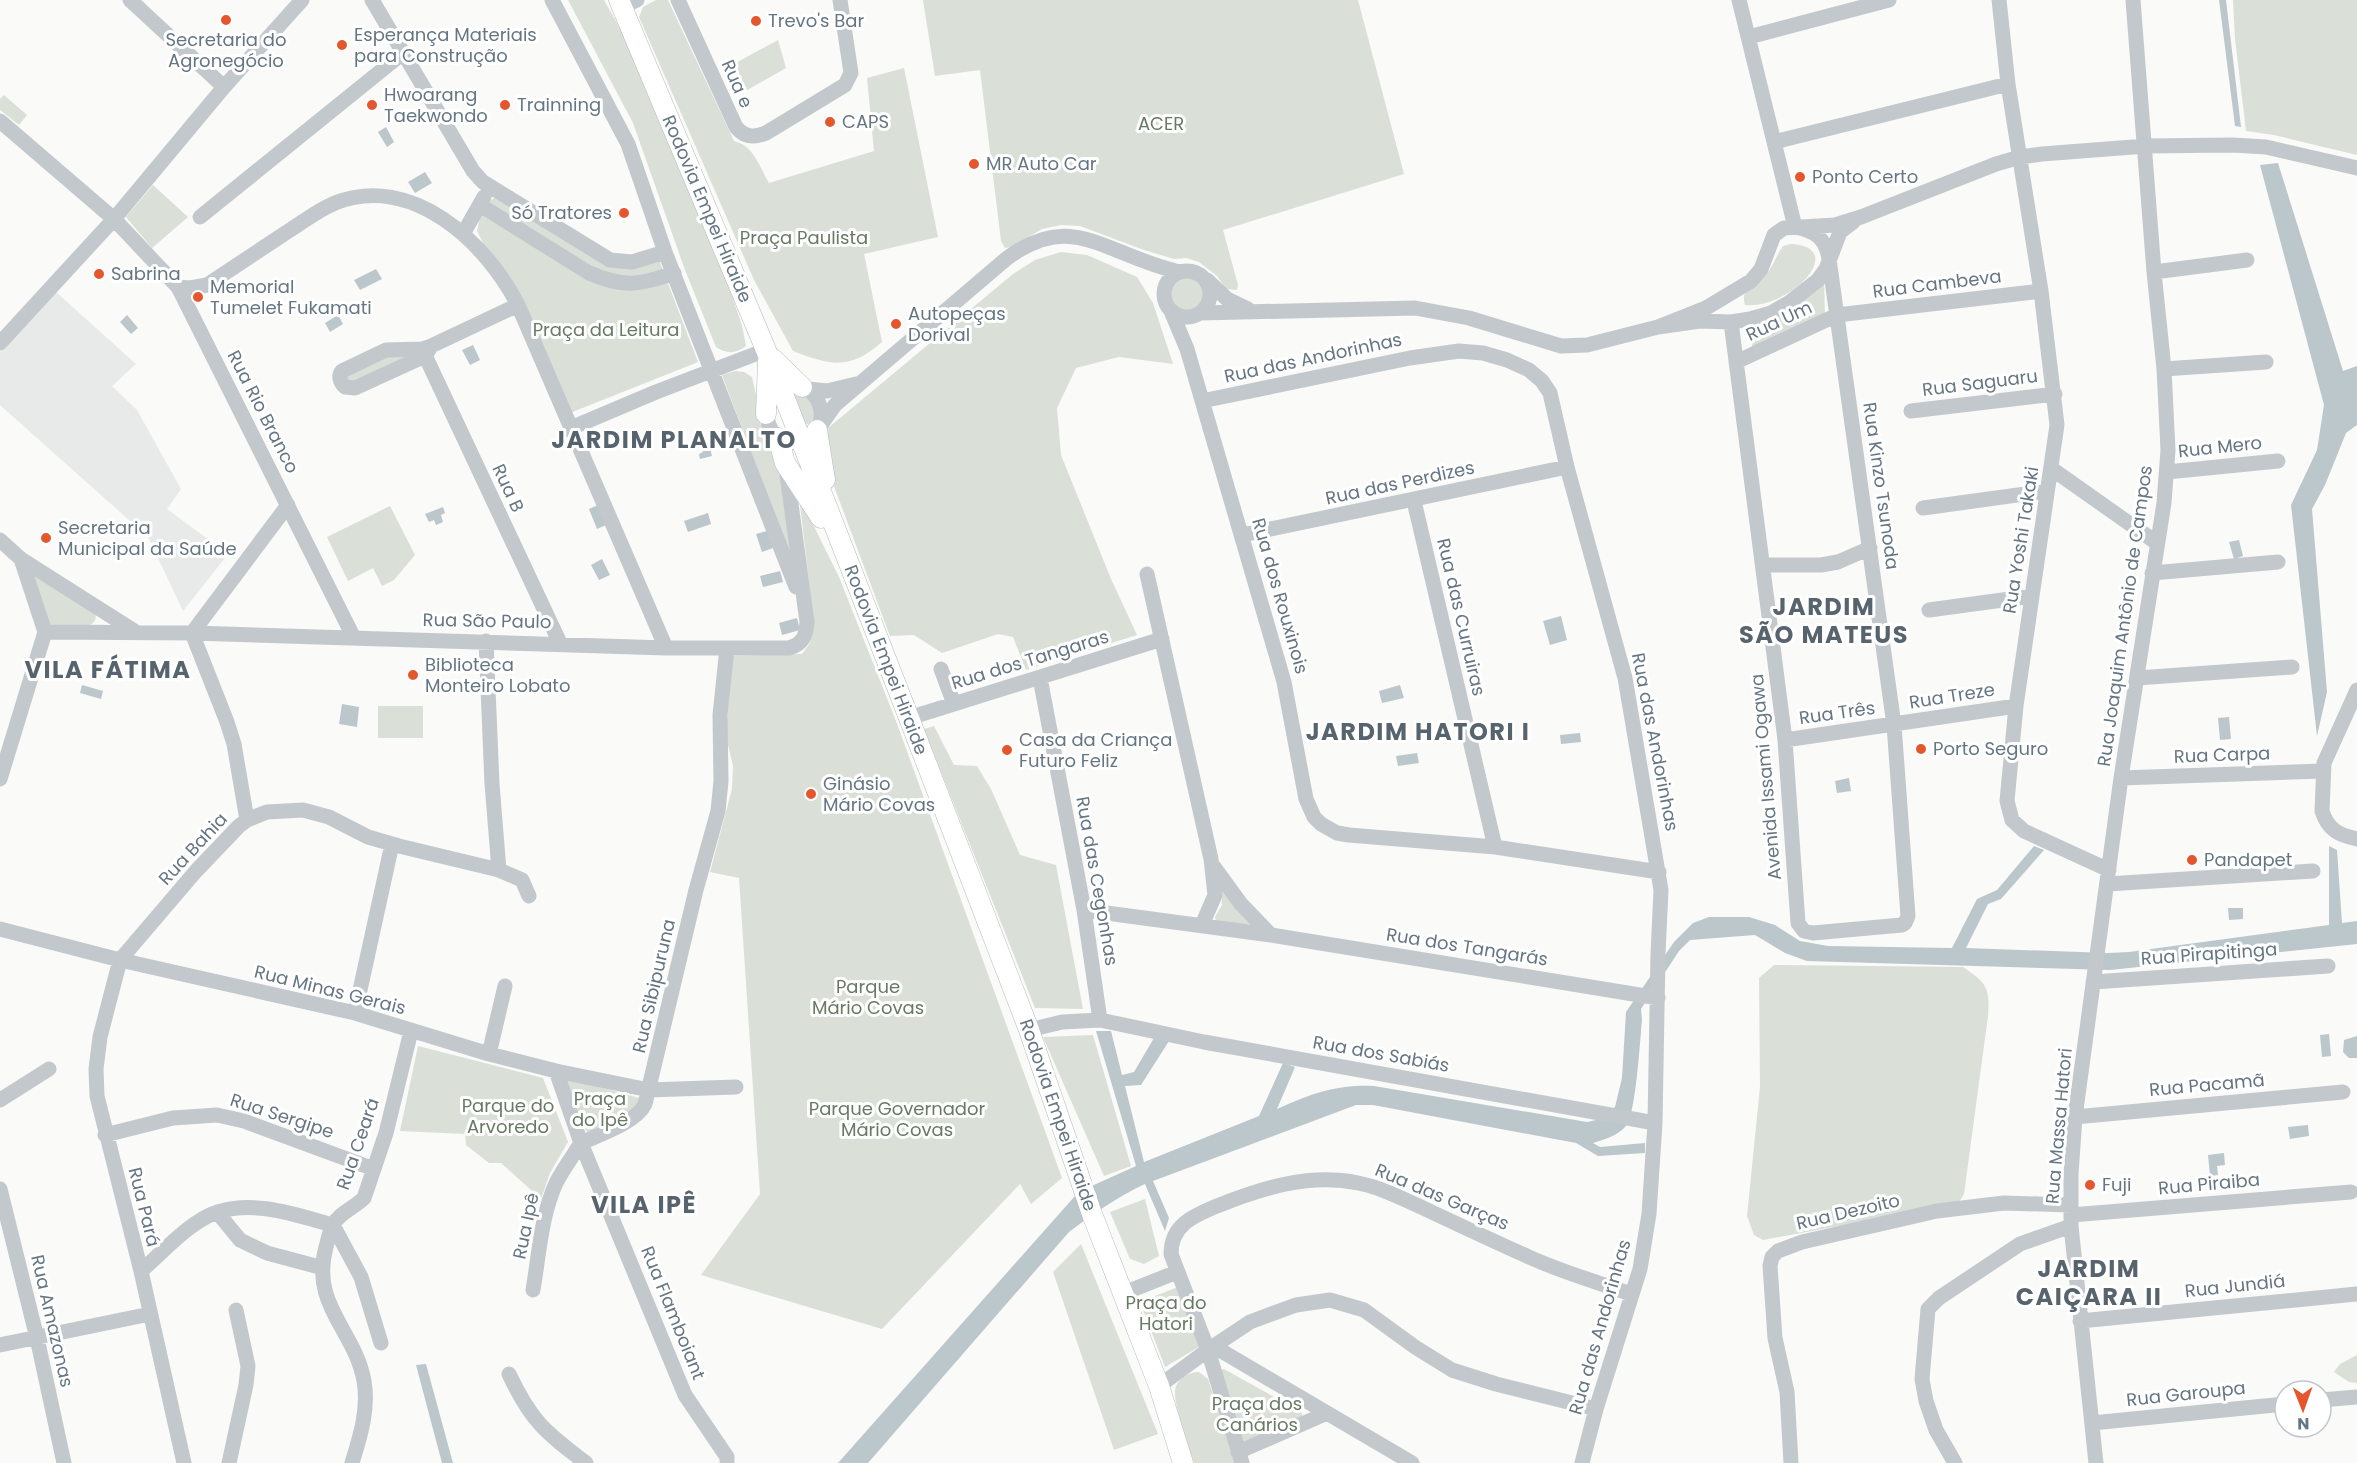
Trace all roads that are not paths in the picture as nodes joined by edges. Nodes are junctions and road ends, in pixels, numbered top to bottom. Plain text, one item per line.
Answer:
1 (130, 0) edge
2 (302, 0) edge
3 (372, 0) edge
4 (552, 0) edge
5 (678, 0) edge
6 (840, 0) edge
7 (1739, 0) edge
8 (1889, 0) edge
9 (1999, 0) edge
10 (2133, 0) edge
11 (626, 2) edge
12 (1749, 37) junction
13 (403, 53) junction
14 (2008, 84) junction
15 (224, 87) junction
16 (0, 121) edge
17 (1774, 142) junction
18 (2146, 146) junction
19 (2020, 157) junction
20 (2357, 168) edge
21 (490, 187) junction
22 (480, 205) junction
23 (200, 217) dead end
24 (1861, 218) junction
25 (114, 219) junction
26 (1795, 227) junction
27 (463, 234) junction
28 (665, 252) junction
29 (1830, 260) junction
30 (2247, 260) dead end
31 (1148, 262) junction
32 (1179, 272) junction
33 (2154, 272) junction
34 (674, 273) junction
35 (1204, 278) junction
36 (178, 287) junction
37 (2041, 291) junction
38 (1728, 295) junction
39 (1163, 297) junction
40 (518, 305) junction
41 (1251, 310) junction
42 (1171, 311) junction
43 (1198, 314) junction
44 (1837, 315) junction
45 (1731, 322) junction
46 (1654, 329) junction
47 (0, 343) edge
48 (1187, 349) junction
49 (426, 350) junction
50 (767, 353) junction
51 (1737, 362) junction
52 (2266, 362) dead end
53 (2164, 369) junction
54 (712, 372) junction
55 (867, 379) junction
56 (805, 388) junction
57 (782, 389) junction
58 (2055, 394) junction
59 (1202, 401) junction
60 (1911, 411) dead end
61 (765, 414) junction
62 (818, 427) junction
63 (571, 428) junction
64 (778, 438) junction
65 (800, 441) junction
66 (2278, 461) dead end
67 (785, 463) junction
68 (1567, 468) junction
69 (2052, 469) junction
70 (2167, 472) junction
71 (2047, 491) junction
72 (1414, 501) junction
73 (288, 505) junction
74 (1923, 508) dead end
75 (1242, 535) junction
76 (0, 540) edge
77 (2157, 543) junction
78 (1870, 548) junction
79 (844, 553) junction
80 (21, 559) junction
81 (2278, 562) dead end
82 (1763, 565) junction
83 (2152, 573) junction
84 (1147, 574) dead end
85 (2032, 596) junction
86 (98, 607) junction
87 (805, 609) junction
88 (1929, 610) dead end
89 (45, 632) junction
90 (75, 632) junction
91 (136, 632) junction
92 (192, 633) junction
93 (354, 638) junction
94 (1162, 639) junction
95 (486, 641) junction
96 (560, 643) junction
97 (666, 648) junction
98 (727, 648) junction
99 (2292, 667) dead end
100 (941, 669) dead end
101 (1040, 678) junction
102 (2137, 678) junction
103 (2357, 690) edge
104 (954, 704) junction
105 (2016, 706) junction
106 (909, 718) junction
107 (1894, 725) junction
108 (1785, 740) junction
109 (2323, 771) junction
110 (2121, 778) junction
111 (0, 779) edge
112 (247, 820) junction
113 (2350, 837) edge
114 (392, 844) junction
115 (1495, 847) junction
116 (1211, 859) junction
117 (499, 870) junction
118 (2313, 871) dead end
119 (1659, 872) junction
120 (2108, 877) junction
121 (529, 896) dead end
122 (1084, 910) junction
123 (1202, 925) junction
124 (0, 929) edge
125 (1813, 933) joint
126 (1270, 935) junction
127 (2099, 950) joint
128 (120, 960) junction
129 (2328, 966) dead end
130 (2095, 977) junction
131 (505, 986) dead end
132 (1658, 998) junction
133 (355, 1012) junction
134 (1100, 1020) junction
135 (1029, 1030) junction
136 (411, 1031) junction
137 (489, 1054) junction
138 (49, 1069) dead end
139 (556, 1071) junction
140 (736, 1087) dead end
141 (649, 1090) junction
142 (2343, 1092) dead end
143 (0, 1100) edge
144 (2075, 1117) junction
145 (1655, 1123) junction
146 (105, 1135) junction
147 (581, 1143) junction
148 (374, 1168) junction
149 (0, 1189) edge
150 (2351, 1192) dead end
151 (217, 1212) junction
152 (2071, 1215) junction
153 (333, 1225) junction
154 (323, 1268) junction
155 (141, 1271) junction
156 (1177, 1272) junction
157 (533, 1290) dead end
158 (1124, 1293) junction
159 (1631, 1294) junction
160 (2357, 1294) edge
161 (236, 1310) dead end
162 (150, 1314) junction
163 (2080, 1321) junction
164 (37, 1338) junction
165 (381, 1343) dead end
166 (0, 1345) edge
167 (1210, 1348) junction
168 (509, 1374) dead end
169 (1159, 1386) junction
170 (2357, 1396) edge
171 (2333, 1399) edge
172 (2273, 1405) edge
173 (1596, 1408) junction
174 (1325, 1414) junction
175 (2091, 1423) junction
176 (1240, 1457) edge
177 (64, 1463) edge
178 (184, 1463) edge
179 (229, 1463) edge
180 (352, 1463) edge
181 (586, 1463) edge
182 (727, 1463) edge
183 (1183, 1463) edge
184 (1412, 1463) edge
185 (1582, 1463) edge
186 (1791, 1463) edge
187 (1955, 1463) edge
188 (2096, 1463) edge

1 - 15 street
2 - 15 street
3 - 13 street
4 - 28 street
5 - 6 street, Rua e
7 - 12 street
8 - 12 street
9 - 14 street, Rua Yoshi Takaki
10 - 18 street, Rua Joaquim Antônio de Campos
11 - 50 main road, Rodovia Empei Hiraide
12 - 17 street
13 - 21 street
13 - 23 street
14 - 17 street
14 - 19 street, Rua Yoshi Takaki
15 - 25 street
16 - 25 street, Rua Rio Branco
17 - 26 street
18 - 19 street
18 - 20 street
18 - 33 street, Rua Joaquim Antônio de Campos
19 - 24 street
19 - 37 street, Rua Yoshi Takaki
21 - 22 street
21 - 28 street
22 - 27 street
22 - 34 street
24 - 26 street
24 - 29 street
25 - 36 street, Rua Rio Branco
25 - 47 street
26 - 29 street
26 - 38 street
27 - 36 street
27 - 40 street
28 - 34 street
29 - 44 street, Rua Kinzo Tsunoda
29 - 45 street
30 - 33 street
31 - 32 street
31 - 39 street
31 - 55 street
32 - 35 street
32 - 39 street
33 - 53 street, Rua Joaquim Antônio de Campos
34 - 54 street
35 - 41 street
35 - 43 street
36 - 73 street, Rua Rio Branco
37 - 44 street, Rua Cambeva
37 - 58 street, Rua Yoshi Takaki
38 - 45 street, Avenida Issami Ogawa
38 - 46 street
39 - 42 street
40 - 49 street
40 - 63 street
41 - 43 street
41 - 46 street
42 - 43 street
42 - 48 street, Rua dos Rouxinois
43 - 48 street
44 - 51 street, Rua Um
44 - 78 street, Rua Kinzo Tsunoda
45 - 46 street
45 - 51 street, Avenida Issami Ogawa
48 - 59 street, Rua dos Rouxinois
49 - 49 street
49 - 96 street, Rua B
50 - 54 street
50 - 56 main road
50 - 57 main road, Rodovia Empei Hiraide
50 - 61 main road
51 - 82 street, Avenida Issami Ogawa
52 - 53 street
53 - 70 street, Rua Joaquim Antônio de Campos
54 - 63 street
54 - 87 street
55 - 56 street
55 - 62 street
56 - 57 street
56 - 62 street
57 - 61 street
57 - 65 main road, Rodovia Empei Hiraide
58 - 60 street, Rua Saguaru
58 - 69 street, Rua Yoshi Takaki
59 - 68 street, Rua das Andorinhas
59 - 75 street, Rua dos Rouxinois
61 - 64 street
62 - 65 street
62 - 79 main road
63 - 97 street
64 - 65 street
64 - 67 main road
65 - 79 main road, Rodovia Empei Hiraide
66 - 70 street, Rua Mero
67 - 79 main road
67 - 87 street
68 - 72 street, Rua das Perdizes
68 - 119 street, Rua das Andorinhas
69 - 71 street, Rua Yoshi Takaki
69 - 77 street
70 - 77 street, Rua Joaquim Antônio de Campos
71 - 74 street
71 - 85 street, Rua Yoshi Takaki
72 - 75 street, Rua das Perdizes
72 - 115 street, Rua das Curruiras
73 - 92 street
73 - 93 street, Rua Rio Branco
75 - 115 street, Rua dos Rouxinois
76 - 80 street
77 - 83 street, Rua Joaquim Antônio de Campos
78 - 82 street
78 - 107 street, Rua Kinzo Tsunoda
79 - 106 main road, Rodovia Empei Hiraide
80 - 86 street
80 - 89 street
81 - 83 street
82 - 108 street, Avenida Issami Ogawa
83 - 102 street, Rua Joaquim Antônio de Campos
84 - 94 street
85 - 88 street
85 - 105 street, Rua Yoshi Takaki
86 - 90 street
86 - 91 street
87 - 98 street, Rua São Paulo
89 - 90 street, Rua São Paulo
89 - 111 street
90 - 91 street, Rua São Paulo
91 - 92 street, Rua São Paulo
92 - 93 street, Rua São Paulo
92 - 112 street
93 - 95 street, Rua São Paulo
94 - 101 street, Rua dos Tangaras
94 - 116 street
95 - 96 street, Rua São Paulo
95 - 117 street
96 - 97 street, Rua São Paulo
97 - 98 street, Rua São Paulo
98 - 141 street, Rua Sibipuruna
99 - 102 street
100 - 104 street
101 - 104 street, Rua dos Tangaras
101 - 122 street, Rua das Cegonhas
102 - 110 street, Rua Joaquim Antônio de Campos
103 - 109 street
104 - 106 street, Rua dos Tangaras
105 - 107 street, Rua Treze
105 - 120 street, Rua Yoshi Takaki
106 - 135 main road, Rodovia Empei Hiraide
107 - 108 street, Rua Três
107 - 125 street, Rua Kinzo Tsunoda
108 - 125 street, Avenida Issami Ogawa
109 - 110 street, Rua Carpa
109 - 113 street
110 - 120 street, Rua Joaquim Antônio de Campos
112 - 114 street, Rua Bahia
112 - 128 street, Rua Bahia
114 - 117 street, Rua Bahia
114 - 133 street
115 - 119 street, Rua dos Rouxinois
116 - 123 street
116 - 126 street
117 - 121 street, Rua Bahia
118 - 120 street
119 - 132 street, Rua das Andorinhas
120 - 127 street, Rua Joaquim Antônio de Campos
122 - 123 street, Rua dos Tangarás
122 - 134 street, Rua das Cegonhas
123 - 126 street, Rua dos Tangarás
124 - 128 street, Rua Minas Gerais
126 - 132 street, Rua dos Tangarás
127 - 130 street, Rua Massa Hatori
128 - 133 street, Rua Minas Gerais
128 - 146 street, Rua Pará
129 - 130 street, Rua Pirapitinga
130 - 144 street, Rua Massa Hatori
131 - 137 street
132 - 145 street, Rua das Andorinhas
133 - 136 street, Rua Minas Gerais
134 - 135 street, Rua dos Sabiás
134 - 145 street, Rua dos Sabiás
135 - 158 main road, Rodovia Empei Hiraide
136 - 137 street, Rua Minas Gerais
136 - 148 street, Rua Ceará
137 - 139 street, Rua Minas Gerais
138 - 143 street
139 - 141 street, Rua Minas Gerais
139 - 147 street, Rua Flamboiant
140 - 141 street, Rua Minas Gerais
141 - 147 street, Rua Sibipuruna
142 - 144 street, Rua Pacamã
144 - 152 street, Rua Massa Hatori
145 - 159 street, Rua das Andorinhas
146 - 148 street, Rua Sergipe
146 - 155 street, Rua Pará
147 - 157 street, Rua Ipê
147 - 182 street, Rua Flamboiant
148 - 153 street, Rua Ceará
149 - 164 street, Rua Amazonas
150 - 152 street, Rua Piraiba
151 - 153 street
151 - 154 street
151 - 155 street
152 - 163 street, Rua Massa Hatori
152 - 186 street, Rua Dezoito
152 - 187 street
153 - 154 street
153 - 165 street
154 - 180 street
155 - 162 street, Rua Pará
156 - 158 street
156 - 159 street, Rua das Garças
156 - 167 street
158 - 169 main road, Rodovia Empei Hiraide
159 - 173 street, Rua das Andorinhas
160 - 163 street, Rua Jundiá
161 - 179 street
162 - 164 street
162 - 178 street, Rua Pará
163 - 175 street, Rua Massa Hatori
164 - 166 street
164 - 177 street, Rua Amazonas
167 - 169 street
167 - 173 street
167 - 174 street
167 - 176 street
168 - 181 street
169 - 183 main road, Rodovia Empei Hiraide
170 - 171 street
172 - 175 street, Rua Garoupa
173 - 185 street, Rua das Andorinhas
174 - 176 street
174 - 184 street
175 - 188 street, Rua Massa Hatori

